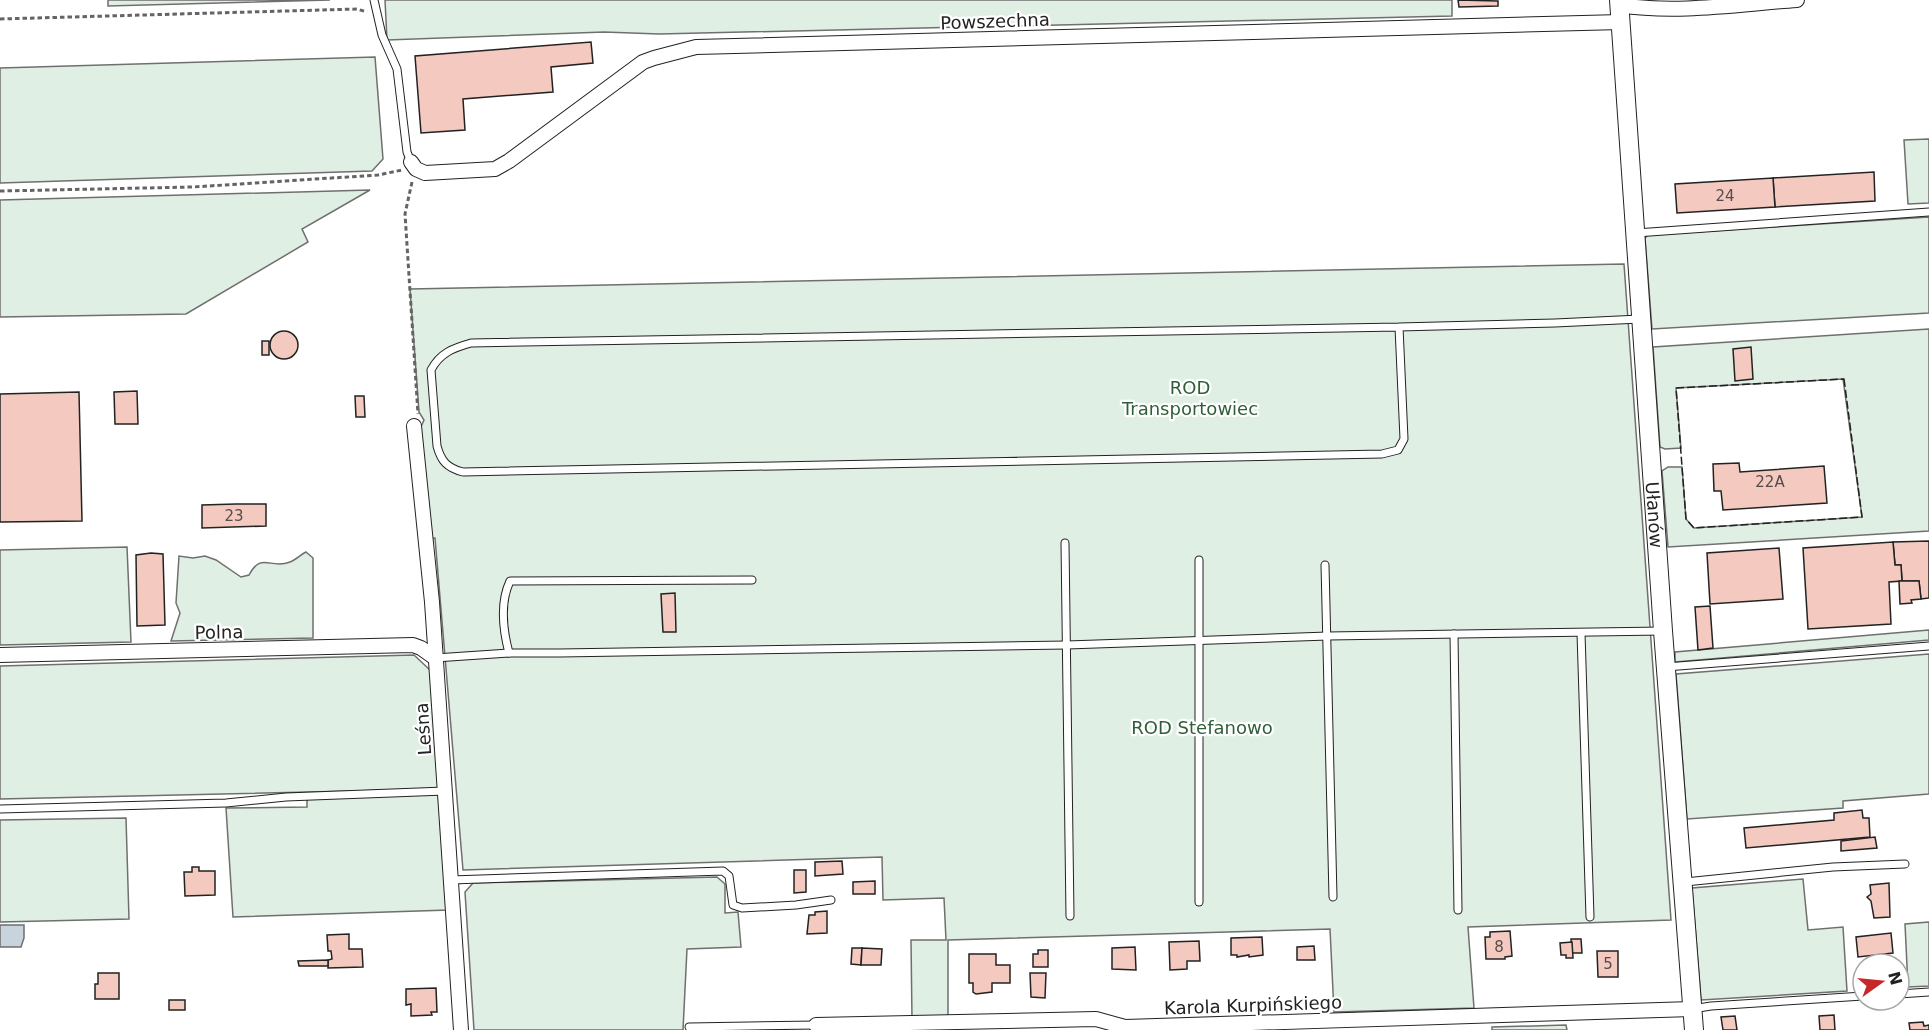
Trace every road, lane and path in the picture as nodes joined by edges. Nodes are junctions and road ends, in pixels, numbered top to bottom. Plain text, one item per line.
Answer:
1 (374, 0) edge
2 (1797, 0) edge
3 (1620, 9) edge
4 (377, 15) junction
5 (0, 19) edge
6 (413, 165) junction
7 (0, 191) edge
8 (1929, 212) edge
9 (1636, 233) junction
10 (1642, 319) junction
11 (1399, 327) junction
12 (414, 426) joint
13 (1065, 543) dead end
14 (1199, 560) dead end
15 (1325, 564) dead end
16 (752, 580) dead end
17 (1663, 631) junction
18 (1581, 633) junction
19 (1454, 634) junction
20 (1328, 636) junction
21 (1198, 640) junction
22 (1067, 645) junction
23 (1929, 646) edge
24 (509, 653) junction
25 (0, 655) edge
26 (435, 658) junction
27 (1666, 667) junction
28 (445, 791) junction
29 (0, 809) edge
30 (1905, 864) dead end
31 (451, 880) junction
32 (1682, 882) junction
33 (1333, 897) dead end
34 (831, 900) dead end
35 (1199, 902) dead end
36 (1458, 910) dead end
37 (1070, 916) dead end
38 (1590, 917) dead end
39 (1929, 992) edge
40 (1911, 993) edge
41 (1851, 997) edge
42 (1692, 1009) junction
43 (816, 1025) joint
44 (688, 1028) dead end
45 (461, 1030) edge
46 (1694, 1030) edge

1 - 4 lane
2 - 3 street, Powszechna
3 - 6 street, Powszechna
3 - 9 street, Ułanów
4 - 5 path
4 - 6 lane
6 - 7 path
6 - 12 path
8 - 9 lane
9 - 10 street, Ułanów
10 - 11 lane
10 - 17 street, Ułanów
11 - 11 lane
12 - 26 street, Leśna
13 - 22 lane
14 - 21 lane
15 - 20 lane
16 - 24 lane
17 - 18 lane
17 - 27 street, Ułanów
18 - 19 lane
18 - 38 lane
19 - 20 lane
19 - 36 lane
20 - 21 lane
20 - 33 lane
21 - 22 lane
21 - 35 lane
22 - 24 lane
22 - 37 lane
23 - 27 lane
24 - 26 lane
25 - 26 street, Polna
26 - 28 street, Leśna
27 - 32 street, Ułanów
28 - 29 lane
28 - 31 street, Leśna
30 - 32 lane
31 - 34 lane
31 - 45 street, Leśna
32 - 42 street, Ułanów
39 - 40 lane
41 - 42 lane
42 - 43 street, Karola Kurpińskiego
42 - 46 street, Ułanów
43 - 44 lane

